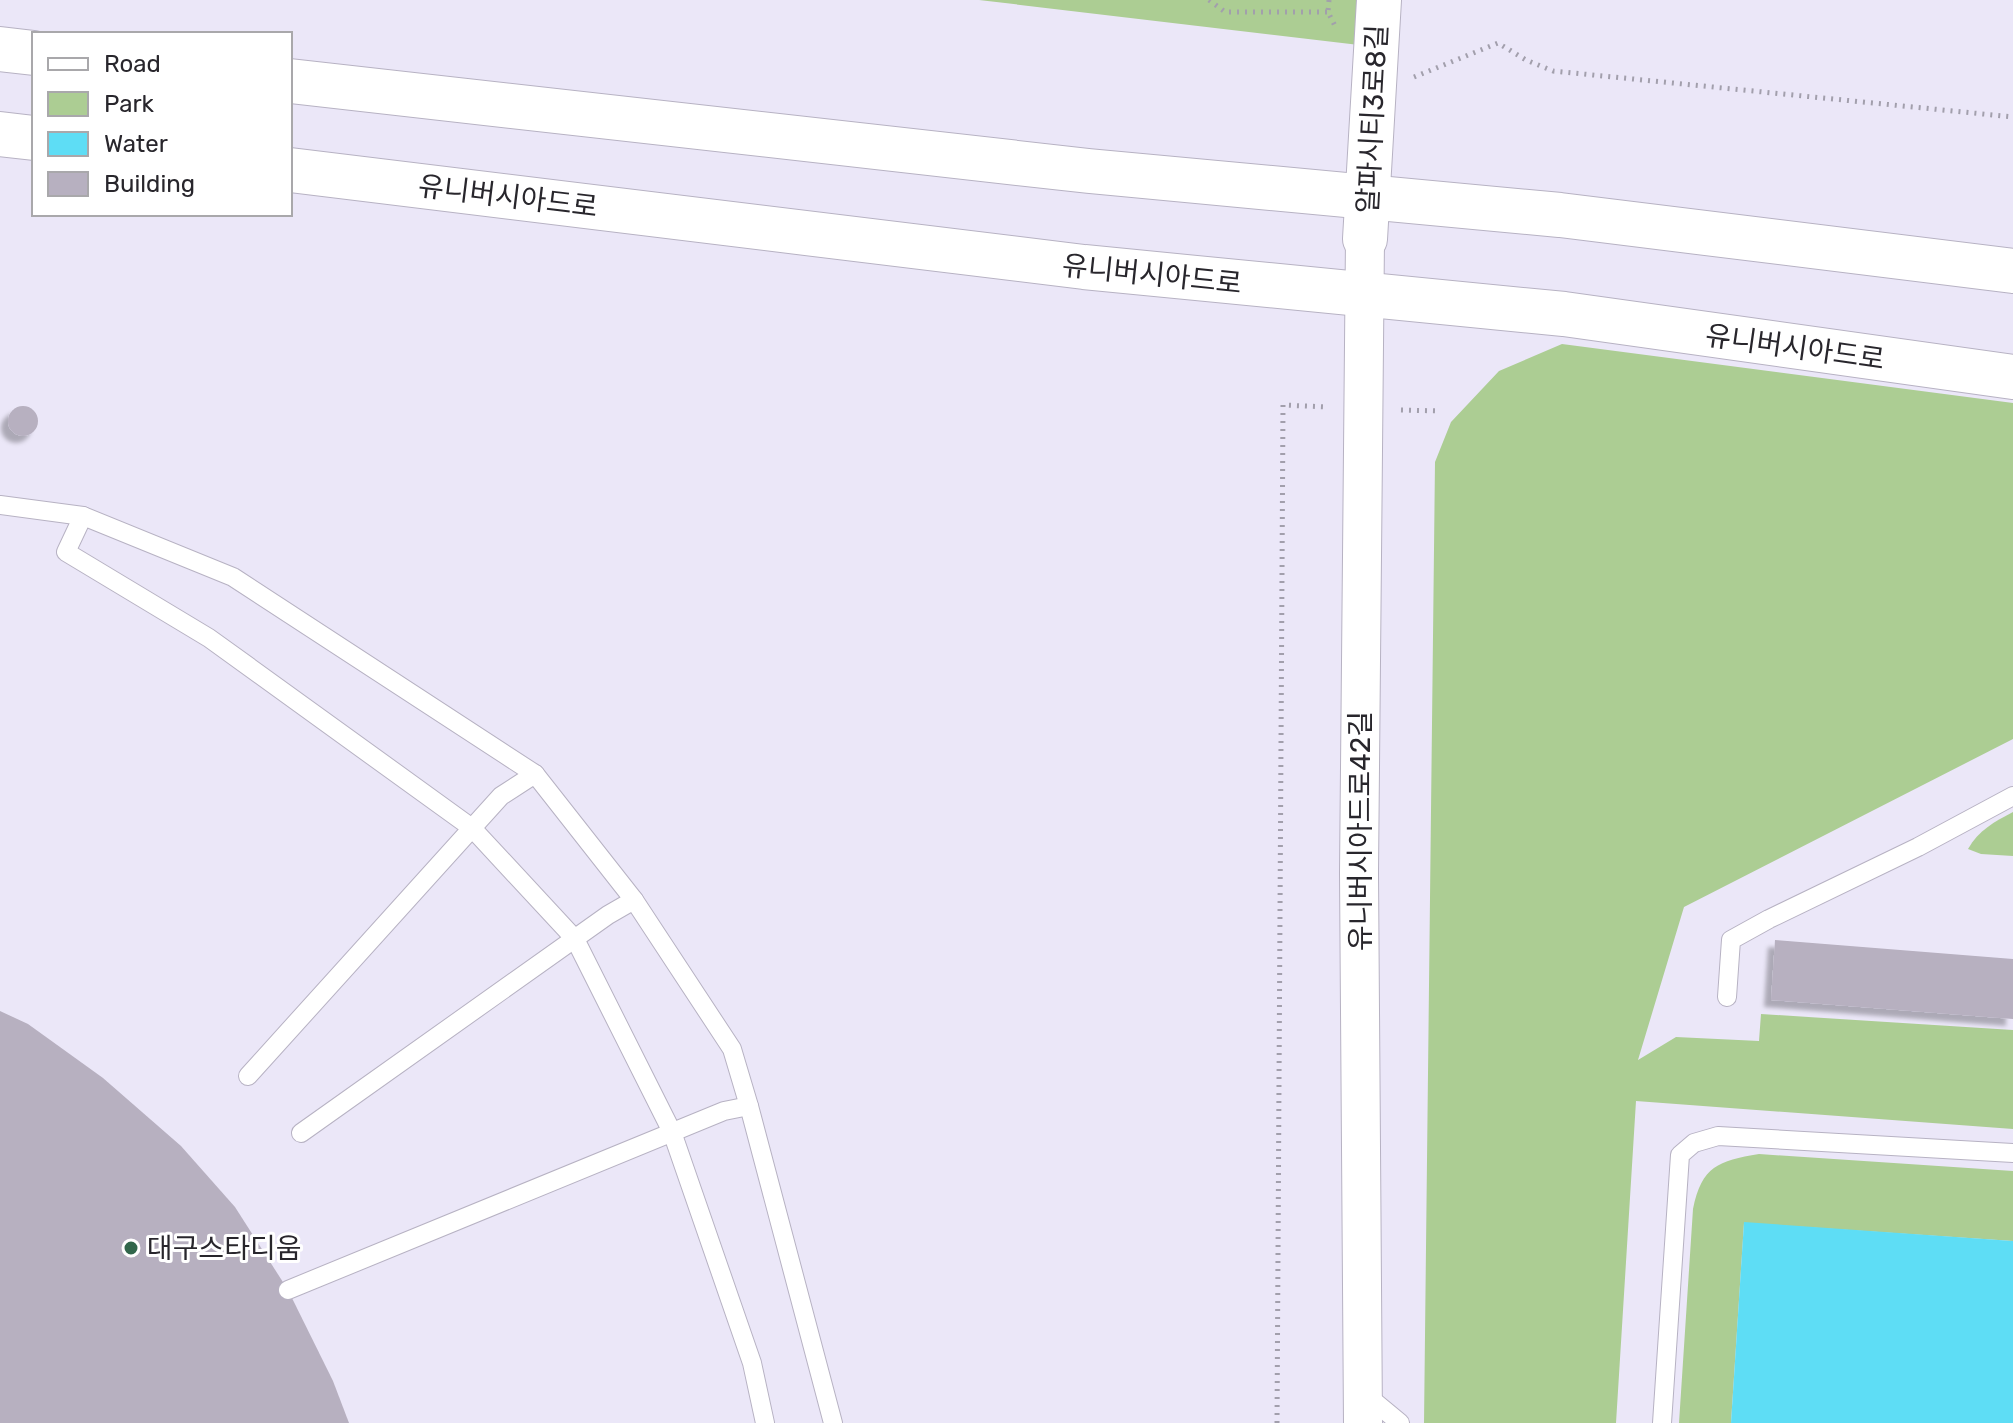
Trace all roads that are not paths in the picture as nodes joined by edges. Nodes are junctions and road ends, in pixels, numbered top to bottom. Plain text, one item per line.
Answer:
1 (1379, 0) edge
2 (0, 49) edge
3 (32, 53) edge
4 (292, 81) edge
5 (0, 134) edge
6 (32, 138) edge
7 (292, 170) edge
8 (1366, 219) junction
9 (2013, 271) edge
10 (1365, 296) junction
11 (2013, 377) edge
12 (0, 505) edge
13 (83, 516) junction
14 (535, 774) junction
15 (2013, 796) edge
16 (472, 828) junction
17 (634, 900) junction
18 (575, 939) junction
19 (1727, 997) dead end
20 (248, 1076) dead end
21 (749, 1106) junction
22 (672, 1132) junction
23 (301, 1133) dead end
24 (2013, 1153) edge
25 (288, 1290) dead end
26 (1363, 1407) edge
27 (765, 1423) edge
28 (831, 1423) edge
29 (1400, 1423) edge
30 (1662, 1423) edge

1 - 8 main road, 알파시티3로8길
2 - 3 main road
4 - 8 main road
5 - 6 main road
7 - 10 main road, 유니버시아드로
8 - 9 main road
8 - 10 street, 유니버시아드로42길
10 - 11 main road, 유니버시아드로
10 - 26 street, 유니버시아드로42길
12 - 13 lane
13 - 14 lane
13 - 16 lane
14 - 16 lane
14 - 17 lane
15 - 19 lane
16 - 18 lane
16 - 20 lane
17 - 18 lane
17 - 21 lane
18 - 22 lane
18 - 23 lane
21 - 22 lane
21 - 28 lane
22 - 25 lane
22 - 27 lane
24 - 30 lane
26 - 29 lane

